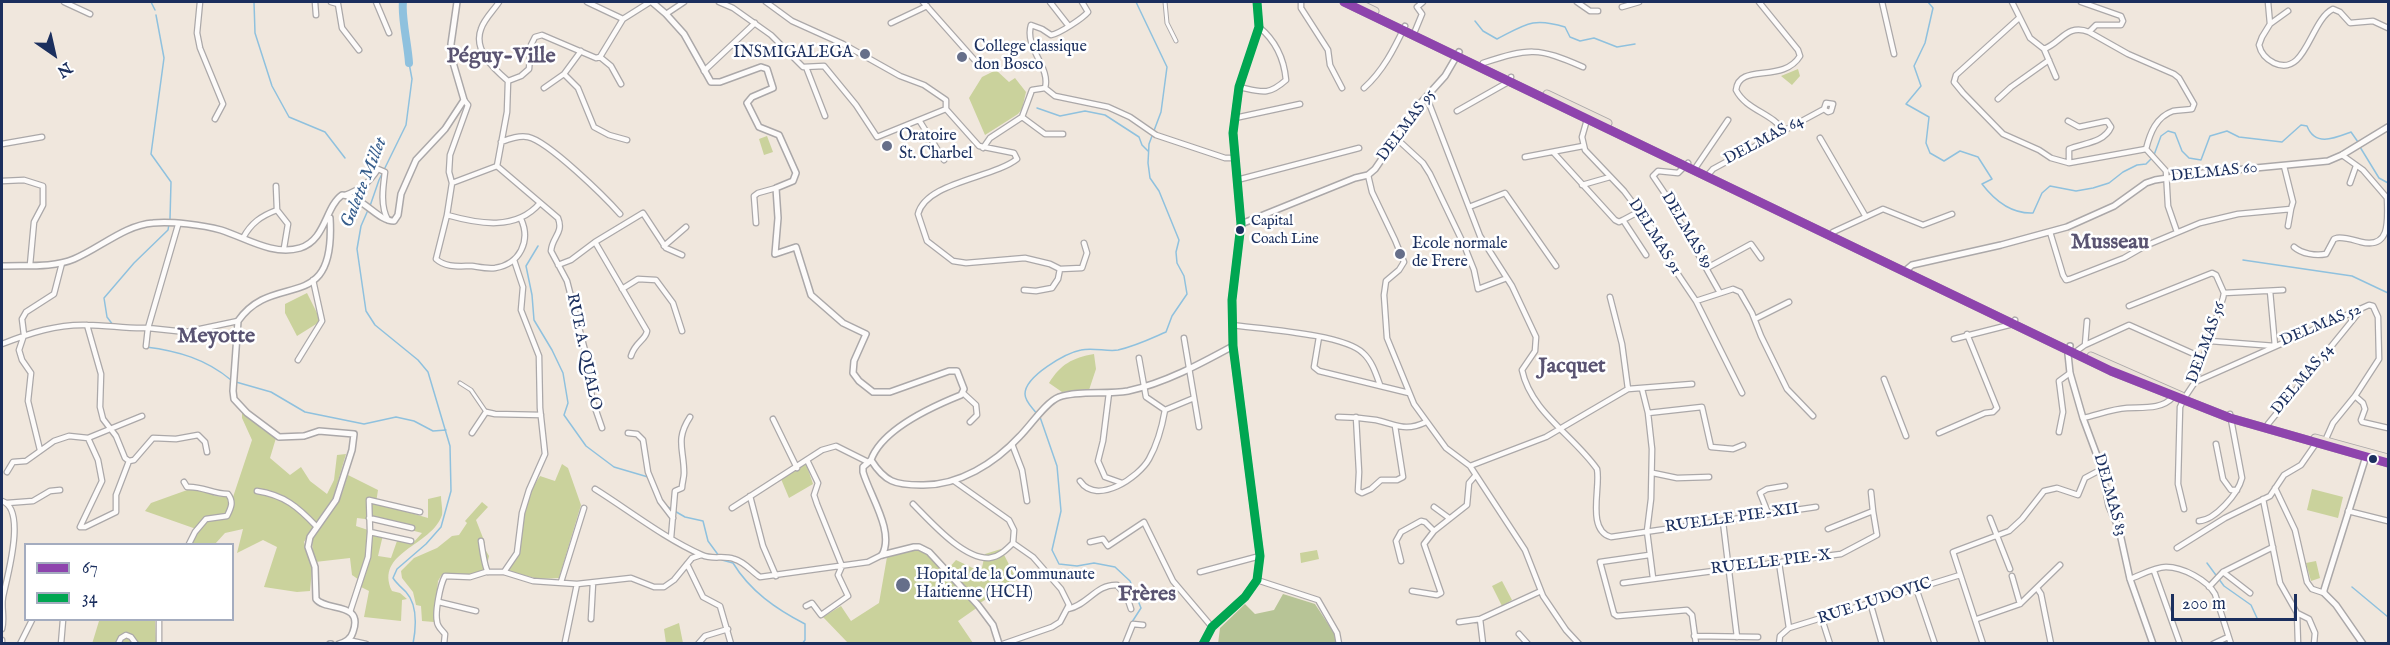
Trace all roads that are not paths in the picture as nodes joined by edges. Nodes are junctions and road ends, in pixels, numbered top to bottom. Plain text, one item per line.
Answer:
1 (64, 2) edge
2 (200, 2) edge
3 (315, 2) edge
4 (331, 2) edge
5 (376, 2) edge
6 (457, 2) edge
7 (500, 2) edge
8 (587, 2) edge
9 (651, 2) edge
10 (684, 2) edge
11 (719, 2) edge
12 (766, 2) edge
13 (1050, 2) edge
14 (1082, 2) edge
15 (1165, 2) edge
16 (1257, 2) edge
17 (1301, 2) edge
18 (1344, 2) edge
19 (1359, 2) edge
20 (1423, 2) edge
21 (1577, 2) edge
22 (1639, 2) edge
23 (1759, 2) edge
24 (1882, 2) edge
25 (2012, 2) edge
26 (2081, 2) edge
27 (2268, 2) edge
28 (925, 4) edge
29 (1416, 4) edge
30 (1622, 7) dead end
31 (1598, 11) dead end
32 (2288, 11) dead end
33 (90, 14) dead end
34 (666, 14) junction
35 (316, 15) dead end
36 (2019, 18) junction
37 (623, 19) junction
38 (755, 23) junction
39 (891, 23) dead end
40 (2270, 24) junction
41 (1068, 25) junction
42 (1259, 27) junction
43 (1404, 28) junction
44 (2388, 28) edge
45 (1415, 31) junction
46 (2089, 32) junction
47 (389, 33) dead end
48 (1176, 41) dead end
49 (2044, 49) junction
50 (359, 50) dead end
51 (581, 51) junction
52 (1458, 53) junction
53 (1894, 54) dead end
54 (600, 57) junction
55 (2049, 60) junction
56 (1483, 63) junction
57 (978, 65) dead end
58 (806, 67) junction
59 (1583, 67) dead end
60 (704, 71) junction
61 (564, 74) junction
62 (2056, 77) dead end
63 (1510, 79) junction
64 (508, 81) junction
65 (621, 84) dead end
66 (1239, 87) junction
67 (544, 88) dead end
68 (1045, 88) junction
69 (1342, 88) dead end
70 (1364, 88) dead end
71 (1427, 98) junction
72 (1998, 99) dead end
73 (464, 100) junction
74 (1300, 104) dead end
75 (946, 109) junction
76 (1824, 109) dead end
77 (1457, 111) dead end
78 (825, 116) dead end
79 (1588, 116) junction
80 (1022, 117) junction
81 (1235, 118) junction
82 (215, 119) dead end
83 (919, 120) junction
84 (1728, 120) dead end
85 (2068, 121) dead end
86 (2388, 127) edge
87 (1784, 131) junction
88 (1063, 134) dead end
89 (42, 137) dead end
90 (1820, 138) dead end
91 (1397, 139) junction
92 (627, 140) dead end
93 (501, 142) junction
94 (2, 144) edge
95 (1583, 146) junction
96 (983, 148) junction
97 (1359, 148) dead end
98 (2146, 149) junction
99 (1553, 152) junction
100 (2342, 155) junction
101 (1525, 157) dead end
102 (1233, 158) junction
103 (944, 160) dead end
104 (2069, 163) junction
105 (1687, 164) junction
106 (497, 166) junction
107 (2284, 166) junction
108 (2356, 166) junction
109 (1696, 167) junction
110 (1368, 175) junction
111 (1708, 175) junction
112 (1610, 177) junction
113 (2166, 178) junction
114 (1236, 180) junction
115 (2, 181) edge
116 (452, 183) junction
117 (2350, 183) dead end
118 (1582, 185) junction
119 (276, 186) dead end
120 (776, 188) junction
121 (345, 195) junction
122 (2388, 199) edge
123 (540, 203) junction
124 (1469, 207) junction
125 (2291, 209) junction
126 (277, 210) junction
127 (1640, 211) junction
128 (620, 214) dead end
129 (1952, 214) dead end
130 (447, 215) junction
131 (330, 216) junction
132 (1866, 217) junction
133 (520, 219) junction
134 (388, 220) junction
135 (1623, 220) junction
136 (756, 223) dead end
137 (1241, 224) junction
138 (178, 225) junction
139 (2288, 226) dead end
140 (686, 227) dead end
141 (1833, 232) junction
142 (2050, 232) junction
143 (2177, 232) junction
144 (243, 238) junction
145 (595, 242) junction
146 (1084, 243) dead end
147 (664, 246) junction
148 (2294, 247) dead end
149 (284, 248) junction
150 (682, 255) dead end
151 (1646, 255) dead end
152 (1761, 258) dead end
153 (514, 260) junction
154 (62, 263) junction
155 (30, 265) junction
156 (558, 265) junction
157 (2, 266) edge
158 (1556, 266) dead end
159 (1707, 268) junction
160 (1060, 269) junction
161 (1906, 270) junction
162 (1507, 278) junction
163 (313, 280) junction
164 (622, 289) junction
165 (1024, 290) dead end
166 (2283, 290) dead end
167 (2270, 291) junction
168 (1720, 293) junction
169 (2224, 293) junction
170 (1610, 297) dead end
171 (1696, 301) junction
172 (1789, 303) dead end
173 (2129, 306) dead end
174 (2362, 309) junction
175 (1755, 318) junction
176 (238, 321) junction
177 (2087, 321) dead end
178 (2014, 322) junction
179 (87, 325) junction
180 (1232, 325) junction
181 (148, 328) junction
182 (682, 331) dead end
183 (1967, 334) junction
184 (24, 335) junction
185 (1319, 337) junction
186 (1184, 338) dead end
187 (1954, 339) dead end
188 (2210, 341) junction
189 (2, 344) edge
190 (2085, 345) junction
191 (146, 346) dead end
192 (1233, 346) junction
193 (2276, 346) junction
194 (2069, 348) junction
195 (2078, 350) junction
196 (632, 356) dead end
197 (1139, 358) dead end
198 (2203, 358) junction
199 (298, 360) dead end
200 (1189, 369) junction
201 (2070, 373) junction
202 (1884, 379) dead end
203 (2195, 382) junction
204 (460, 383) dead end
205 (1692, 384) dead end
206 (1380, 385) junction
207 (1144, 387) junction
208 (1628, 389) junction
209 (1642, 389) junction
210 (963, 393) junction
211 (1109, 393) junction
212 (1409, 393) junction
213 (1742, 393) dead end
214 (2355, 396) junction
215 (2173, 397) junction
216 (1194, 398) junction
217 (2184, 399) junction
218 (1165, 410) junction
219 (486, 412) junction
220 (1648, 413) junction
221 (541, 415) junction
222 (142, 416) dead end
223 (1813, 416) dead end
224 (2230, 416) junction
225 (690, 417) dead end
226 (1338, 417) dead end
227 (1356, 417) junction
228 (773, 418) dead end
229 (2083, 418) junction
230 (970, 422) dead end
231 (1426, 422) junction
232 (2268, 424) junction
233 (1395, 426) junction
234 (1199, 427) dead end
235 (602, 428) dead end
236 (1561, 428) junction
237 (2388, 428) edge
238 (111, 429) junction
239 (2059, 432) dead end
240 (472, 433) dead end
241 (628, 433) dead end
242 (1939, 433) dead end
243 (1906, 436) dead end
244 (88, 438) junction
245 (2320, 441) junction
246 (1012, 444) junction
247 (2216, 444) dead end
248 (1743, 446) dead end
249 (40, 450) junction
250 (207, 452) dead end
251 (2367, 454) junction
252 (2388, 458) edge
253 (807, 460) junction
254 (129, 461) junction
255 (869, 461) junction
256 (2388, 463) edge
257 (1470, 466) junction
258 (797, 468) junction
259 (2102, 469) junction
260 (7, 472) dead end
261 (1653, 473) junction
262 (1475, 476) junction
263 (1709, 477) dead end
264 (954, 481) junction
265 (184, 482) dead end
266 (1080, 482) dead end
267 (1122, 483) junction
268 (1785, 486) dead end
269 (2275, 488) junction
270 (595, 489) dead end
271 (60, 490) dead end
272 (257, 491) dead end
273 (1871, 492) dead end
274 (2235, 493) junction
275 (750, 496) junction
276 (2263, 499) junction
277 (1027, 501) dead end
278 (4, 502) edge
279 (913, 504) dead end
280 (1434, 507) dead end
281 (1816, 507) dead end
282 (584, 508) dead end
283 (732, 508) dead end
284 (2184, 508) dead end
285 (1873, 510) junction
286 (2349, 511) junction
287 (420, 512) dead end
288 (1768, 513) junction
289 (369, 518) junction
290 (673, 518) junction
291 (1449, 518) junction
292 (1990, 518) dead end
293 (2199, 521) dead end
294 (2388, 521) edge
295 (1723, 522) junction
296 (316, 526) junction
297 (412, 528) dead end
298 (1828, 529) dead end
299 (1434, 531) junction
300 (1647, 531) junction
301 (370, 532) junction
302 (1997, 537) junction
303 (671, 538) junction
304 (411, 541) dead end
305 (481, 541) dead end
306 (1090, 542) dead end
307 (190, 543) edge
308 (1012, 543) junction
309 (2273, 547) junction
310 (2177, 548) dead end
311 (701, 555) junction
312 (882, 555) junction
313 (1649, 555) junction
314 (1260, 556) junction
315 (1401, 561) dead end
316 (1779, 563) junction
317 (687, 564) junction
318 (2060, 565) dead end
319 (842, 566) junction
320 (1729, 568) junction
321 (2010, 569) dead end
322 (2154, 571) junction
323 (488, 572) junction
324 (504, 572) junction
325 (1200, 572) dead end
326 (2223, 572) junction
327 (1960, 575) junction
328 (776, 576) junction
329 (2012, 576) dead end
330 (1653, 578) junction
331 (2130, 579) junction
332 (1257, 580) junction
333 (561, 582) junction
334 (593, 583) junction
335 (1623, 583) dead end
336 (577, 584) junction
337 (2209, 586) junction
338 (1916, 588) junction
339 (2037, 588) junction
340 (1412, 591) dead end
341 (1541, 591) junction
342 (2250, 593) dead end
343 (2324, 593) junction
344 (439, 602) junction
345 (1870, 602) junction
346 (2019, 604) junction
347 (806, 606) dead end
348 (1068, 609) junction
349 (1131, 609) dead end
350 (476, 611) dead end
351 (350, 612) junction
352 (2297, 613) junction
353 (1480, 619) junction
354 (1822, 619) junction
355 (1977, 619) junction
356 (591, 620) dead end
357 (32, 621) edge
358 (63, 621) edge
359 (159, 621) edge
360 (1459, 622) dead end
361 (1143, 625) dead end
362 (1212, 627) junction
363 (1789, 628) junction
364 (2, 629) edge
365 (728, 629) junction
366 (1519, 634) dead end
367 (1694, 636) junction
368 (1737, 637) junction
369 (1758, 637) dead end
370 (2228, 637) junction
371 (348, 640) junction
372 (565, 642) dead end
373 (20, 644) edge
374 (61, 644) edge
375 (118, 644) edge
376 (136, 644) edge
377 (159, 644) edge
378 (339, 644) edge
379 (366, 644) edge
380 (444, 644) edge
381 (698, 644) edge
382 (731, 644) edge
383 (1001, 644) edge
384 (1125, 644) edge
385 (1203, 644) edge
386 (1340, 644) edge
387 (1483, 644) edge
388 (1528, 644) edge
389 (1579, 644) edge
390 (1696, 644) edge
391 (1779, 644) edge
392 (1830, 644) edge
393 (1882, 644) edge
394 (1935, 644) edge
395 (1983, 644) edge
396 (2051, 644) edge
397 (2153, 644) edge
398 (2181, 644) edge
399 (2213, 644) edge
400 (2231, 644) edge
401 (2298, 644) edge
402 (2314, 644) edge
403 (2363, 644) edge

1 - 33 street
2 - 82 street
3 - 35 street
4 - 50 street
5 - 47 street
6 - 73 street
7 - 64 street
8 - 37 street
9 - 34 street
9 - 37 street
10 - 34 street
11 - 38 street
12 - 75 street
13 - 41 street
14 - 41 street
15 - 48 street
16 - 42 main road
17 - 69 street
18 - 43 main road
19 - 43 main road
20 - 29 street
21 - 31 street
22 - 30 street
23 - 87 street
24 - 53 street
25 - 36 street
26 - 46 street
27 - 40 street
28 - 39 street
28 - 57 street
29 - 45 street
32 - 40 street
34 - 60 street
36 - 49 street
36 - 104 street
37 - 54 street
38 - 58 street
38 - 60 street
40 - 44 street
41 - 68 street
42 - 66 main road
42 - 66 street
43 - 45 main road
43 - 52 main road
43 - 70 street
45 - 52 main road
46 - 49 street
46 - 98 street
49 - 55 street
51 - 54 street
51 - 61 street
51 - 64 street
52 - 56 main road
52 - 63 main road
52 - 71 street, DELMAS 95
54 - 65 street
55 - 62 street
55 - 72 street
56 - 59 street
56 - 63 main road
58 - 78 street
58 - 83 street
60 - 120 street
61 - 67 street
61 - 92 street
63 - 77 street
63 - 79 main road
64 - 93 street
66 - 81 main road
68 - 80 street
68 - 102 street
71 - 91 street, DELMAS 95
71 - 124 street
73 - 116 street
73 - 134 street
74 - 81 street
75 - 83 street
75 - 96 street
76 - 87 street, DELMAS 64
79 - 95 street
79 - 105 main road
80 - 88 street
80 - 96 street
81 - 102 main road
83 - 103 street
84 - 109 street
85 - 104 street
86 - 100 street, DELMAS 60
87 - 111 street, DELMAS 64
89 - 94 street
90 - 132 street
91 - 110 street, DELMAS 95
91 - 162 street
93 - 106 street
93 - 128 street
95 - 99 street
95 - 112 street, DELMAS 91
96 - 160 street
97 - 114 street
98 - 104 street
98 - 113 street
99 - 101 street
99 - 118 street
100 - 107 street, DELMAS 60
100 - 108 street
102 - 114 main road
105 - 109 main road
105 - 111 main road
105 - 159 street, DELMAS 89
106 - 116 street
106 - 123 street, RUE A. QUALO
107 - 113 street, DELMAS 60
107 - 125 street
108 - 117 street
108 - 122 street
109 - 111 main road
110 - 137 street, DELMAS 95
110 - 212 street
111 - 141 main road
111 - 161 main road
112 - 118 street
112 - 127 street, DELMAS 91
113 - 142 street, DELMAS 60
113 - 143 street
114 - 137 main road
115 - 155 street
116 - 130 street
118 - 135 street
119 - 126 street
120 - 136 street
120 - 210 street
121 - 131 street
121 - 134 street
121 - 134 street
122 - 148 street
123 - 133 street
123 - 156 street, RUE A. QUALO
124 - 158 street
124 - 162 street
125 - 139 street
125 - 143 street
126 - 144 street
126 - 149 street
127 - 135 street
127 - 171 street, DELMAS 91
129 - 132 street
130 - 133 street
130 - 153 street
131 - 149 street
131 - 163 street
132 - 141 street
133 - 153 street
135 - 151 street
137 - 180 main road
138 - 144 street
138 - 154 street
138 - 181 street
140 - 147 street
141 - 161 main road
142 - 143 street
142 - 161 street, DELMAS 60
144 - 149 street
145 - 147 street
145 - 156 street
145 - 164 street
146 - 160 street
147 - 150 street
152 - 159 street
153 - 221 street
154 - 155 street
154 - 184 street
155 - 157 street
156 - 235 street, RUE A. QUALO
159 - 168 street, DELMAS 89
160 - 165 street
161 - 178 main road
162 - 236 street
163 - 176 street
163 - 199 street
164 - 182 street
164 - 196 street
166 - 167 street
167 - 169 street
167 - 193 street
168 - 171 street
168 - 175 street
169 - 173 street, DELMAS 56
169 - 188 street, DELMAS 56
170 - 208 street
171 - 213 street, DELMAS 91
172 - 175 street
174 - 193 street, DELMAS 52
174 - 214 street, DELMAS 52
174 - 232 street, DELMAS 54
175 - 223 street
176 - 181 street
176 - 296 street
177 - 190 street
178 - 183 street
178 - 194 main road
179 - 181 street
179 - 184 street
179 - 238 street
180 - 185 street
180 - 192 main road
181 - 191 street
183 - 187 street
183 - 242 street
184 - 189 street
184 - 249 street
185 - 206 street
185 - 206 street
186 - 200 street
188 - 193 street
188 - 198 street, DELMAS 56
190 - 195 street
190 - 198 street
192 - 200 street
192 - 314 main road
193 - 203 street, DELMAS 52
194 - 195 main road
194 - 201 street, DELMAS 83
194 - 215 main road
195 - 217 main road
197 - 207 street
198 - 203 street, DELMAS 56
200 - 207 street
200 - 216 street
201 - 229 street, DELMAS 83
201 - 239 street
202 - 243 street
203 - 217 street, DELMAS 56
204 - 219 street
205 - 209 street
206 - 212 street
207 - 211 street
207 - 218 street
208 - 209 street
208 - 236 street
209 - 220 street
210 - 230 street
210 - 255 street
211 - 246 street
211 - 267 street
212 - 231 street
214 - 237 street
214 - 245 street, DELMAS 52
215 - 217 main road
215 - 229 street
216 - 218 street
216 - 234 street
217 - 224 main road
217 - 284 street
218 - 267 street
219 - 221 street
219 - 240 street
220 - 248 street
220 - 261 street
221 - 324 street
222 - 238 street
224 - 232 main road
224 - 245 main road
224 - 274 street
225 - 290 street
226 - 227 street
227 - 233 street
227 - 233 street
228 - 258 street
229 - 259 street, DELMAS 83
231 - 233 street
231 - 257 street
232 - 245 main road
236 - 257 street
236 - 300 street, RUELLE PIE-XII
238 - 244 street
238 - 254 street
241 - 290 street
244 - 249 street
244 - 254 street
245 - 251 main road
245 - 269 street, DELMAS 52
246 - 264 street
246 - 277 street
247 - 274 street
249 - 260 street
250 - 254 street
251 - 252 main road
251 - 256 main road
251 - 286 street
253 - 255 street
253 - 258 street
253 - 319 street
255 - 264 street
255 - 312 street
257 - 262 street
258 - 275 street
259 - 302 street
259 - 331 street, DELMAS 83
261 - 263 street
261 - 300 street
262 - 291 street
262 - 341 street
264 - 308 street
265 - 307 street
266 - 267 street
268 - 288 street
269 - 276 street, DELMAS 52
269 - 343 street
270 - 303 street
271 - 278 street
272 - 296 street
273 - 285 street
274 - 293 street
275 - 283 street
275 - 328 street
276 - 309 street
276 - 310 street, DELMAS 52
278 - 364 street
279 - 308 street
280 - 291 street
281 - 288 street, RUELLE PIE-XII
282 - 333 street
285 - 298 street, RUELLE PIE-X
285 - 316 street, RUELLE PIE-X
286 - 294 street
286 - 343 street
287 - 289 street
288 - 295 street, RUELLE PIE-XII
289 - 297 street
289 - 301 street
290 - 303 street
291 - 299 street
292 - 302 street
295 - 300 street, RUELLE PIE-XII
295 - 320 street
296 - 351 street
299 - 315 street
299 - 340 street
300 - 313 street
301 - 304 street
301 - 351 street
302 - 321 street
302 - 327 street
303 - 311 street
305 - 323 street
306 - 362 street
308 - 348 street
309 - 326 street
309 - 352 street
311 - 317 street
311 - 328 street
312 - 319 street
312 - 383 street
313 - 330 street
313 - 367 street
314 - 325 street
314 - 332 main road
316 - 320 street, RUELLE PIE-X
316 - 363 street
317 - 334 street
317 - 365 street
318 - 339 street
319 - 328 street
319 - 347 street
320 - 330 street, RUELLE PIE-X
320 - 368 street
322 - 331 street
322 - 337 street
322 - 398 street
323 - 324 street
323 - 344 street
324 - 333 street
326 - 337 street
326 - 342 street
327 - 338 street, RUE LUDOVIC
327 - 355 street
329 - 346 street
330 - 335 street, RUELLE PIE-X
331 - 397 street, DELMAS 83
332 - 362 main road
332 - 386 street
333 - 336 street
334 - 336 street
334 - 356 street
336 - 372 street
337 - 370 street
338 - 345 street, RUE LUDOVIC
338 - 394 street
339 - 346 street
339 - 396 street
341 - 353 street
341 - 389 street
343 - 403 street
344 - 350 street
344 - 380 street
345 - 354 street, RUE LUDOVIC
345 - 393 street
346 - 355 street
348 - 349 street
348 - 383 street
351 - 371 street
352 - 401 street
352 - 402 street
353 - 360 street
353 - 387 street
354 - 363 street, RUE LUDOVIC
354 - 392 street
355 - 395 street
357 - 373 street
358 - 374 street
359 - 377 street
361 - 384 street
362 - 385 main road
363 - 391 street
365 - 381 street
365 - 382 street
366 - 388 street
367 - 368 street
367 - 390 street
368 - 369 street
370 - 399 street
370 - 400 street
371 - 378 street
371 - 379 street
375 - 376 street

